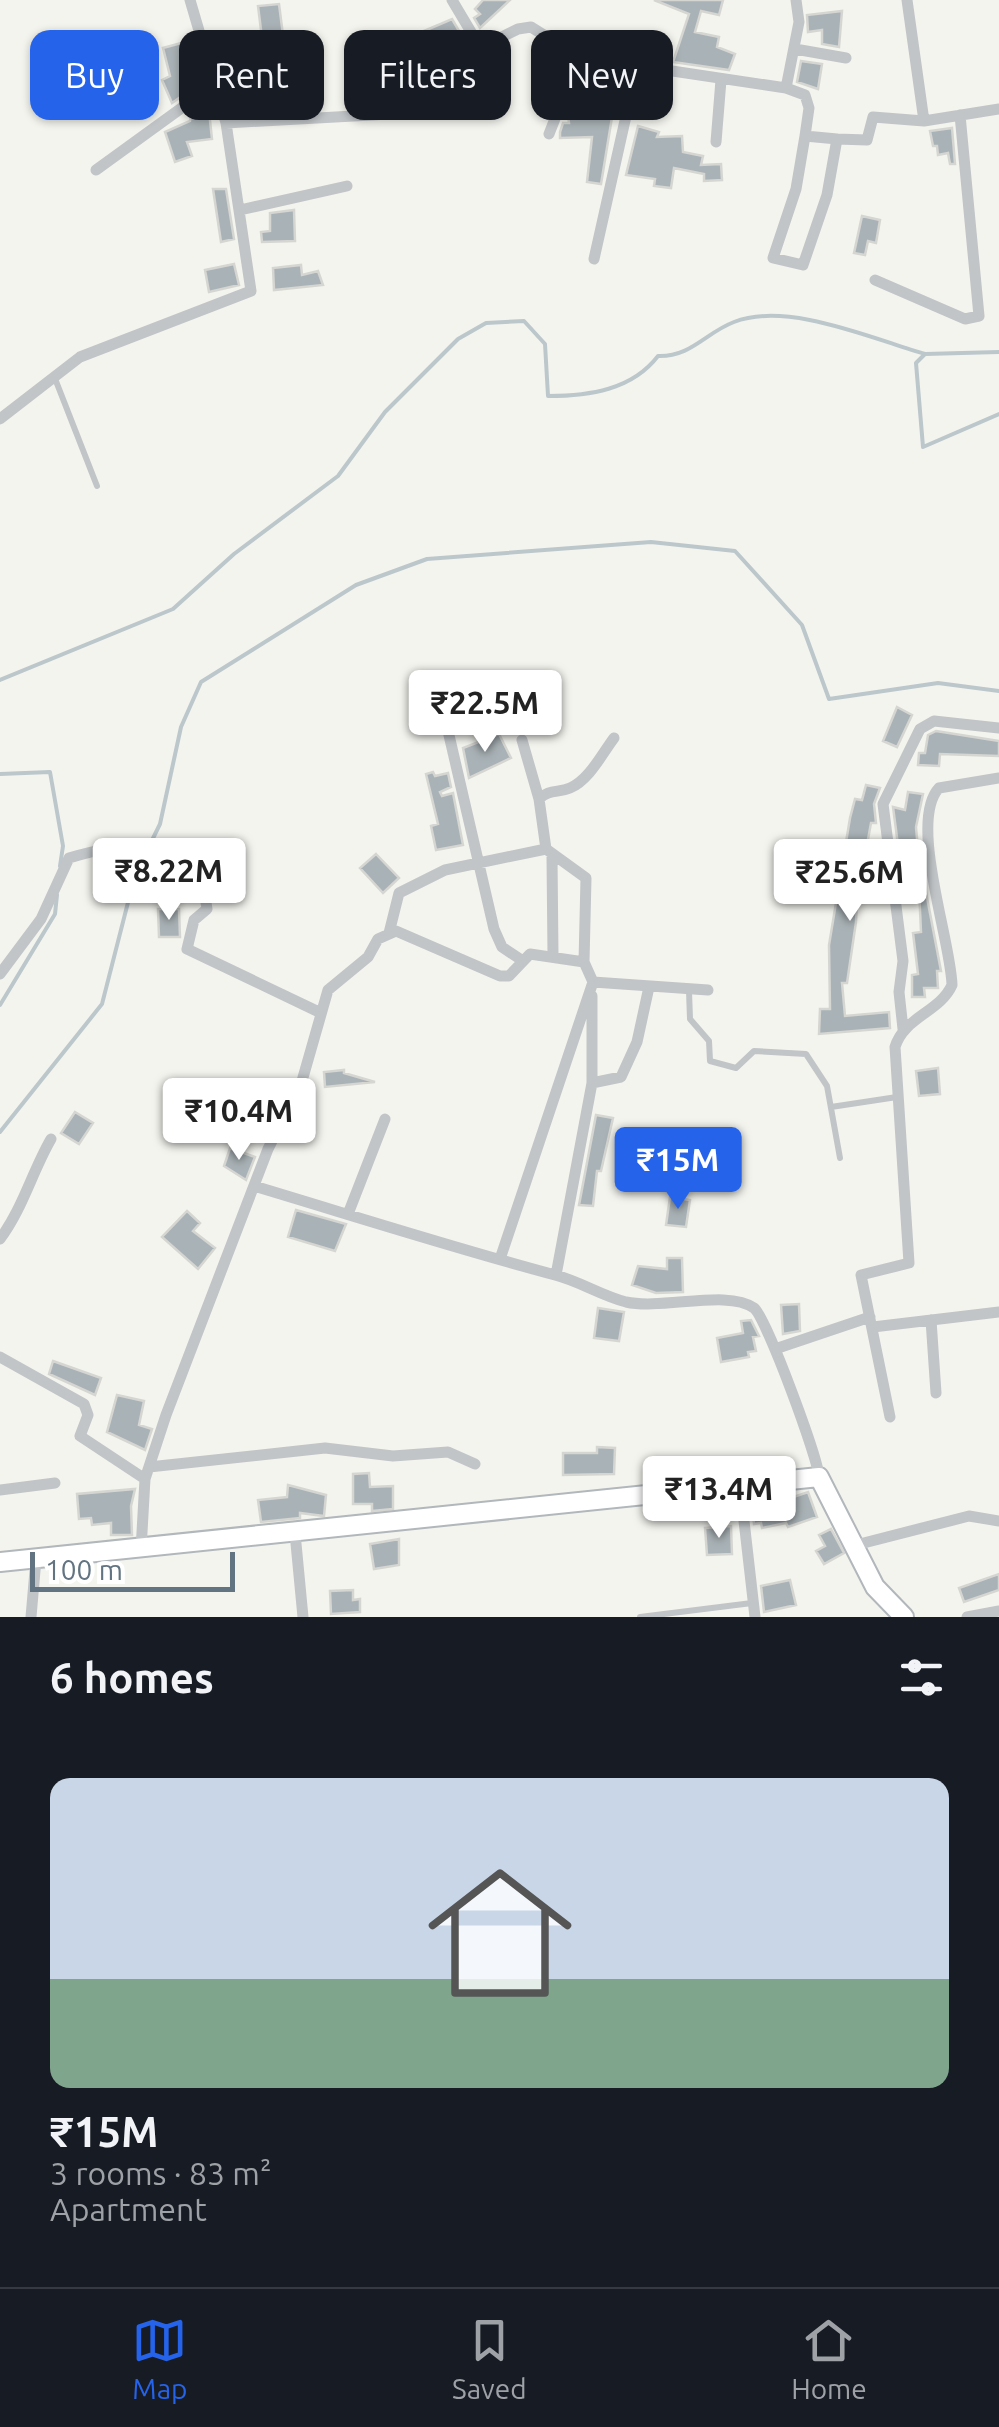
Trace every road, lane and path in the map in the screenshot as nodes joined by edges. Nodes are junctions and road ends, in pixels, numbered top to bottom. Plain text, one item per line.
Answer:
1 (190, 0) edge
2 (452, 0) edge
3 (796, 0) edge
4 (907, 0) edge
5 (199, 30) edge
6 (470, 30) edge
7 (536, 30) edge
8 (511, 35) edge
9 (795, 48) junction
10 (846, 58) dead end
11 (673, 72) edge
12 (721, 80) junction
13 (786, 88) junction
14 (999, 109) edge
15 (179, 110) edge
16 (960, 116) junction
17 (344, 117) edge
18 (225, 120) edge
19 (555, 120) edge
20 (626, 120) edge
21 (924, 121) junction
22 (226, 123) junction
23 (549, 134) dead end
24 (806, 136) junction
25 (838, 139) junction
26 (716, 142) dead end
27 (96, 170) dead end
28 (347, 186) dead end
29 (240, 210) junction
30 (594, 259) dead end
31 (875, 280) dead end
32 (54, 376) junction
33 (0, 419) edge
34 (97, 486) dead end
35 (442, 705) dead end
36 (999, 728) edge
37 (614, 738) dead end
38 (522, 740) dead end
39 (999, 778) edge
40 (539, 798) junction
41 (549, 853) junction
42 (478, 861) junction
43 (389, 933) junction
44 (553, 955) junction
45 (6, 960) edge
46 (524, 961) junction
47 (584, 962) junction
48 (0, 974) edge
49 (593, 982) junction
50 (649, 987) junction
51 (688, 989) junction
52 (708, 990) dead end
53 (321, 1013) junction
54 (903, 1029) junction
55 (592, 1082) junction
56 (898, 1097) junction
57 (831, 1107) junction
58 (384, 1119) dead end
59 (52, 1139) dead end
60 (840, 1158) dead end
61 (254, 1186) junction
62 (348, 1214) junction
63 (0, 1239) edge
64 (500, 1260) junction
65 (556, 1275) junction
66 (999, 1312) edge
67 (931, 1320) junction
68 (872, 1322) junction
69 (774, 1349) junction
70 (0, 1357) edge
71 (936, 1392) dead end
72 (890, 1417) dead end
73 (474, 1464) dead end
74 (147, 1473) junction
75 (820, 1478) junction
76 (54, 1483) dead end
77 (740, 1486) junction
78 (0, 1490) edge
79 (999, 1521) edge
80 (295, 1533) junction
81 (852, 1546) junction
82 (140, 1550) junction
83 (36, 1559) junction
84 (0, 1562) edge
85 (752, 1603) junction
86 (999, 1611) edge
87 (32, 1617) edge
88 (303, 1617) edge
89 (640, 1617) edge
90 (755, 1617) edge
91 (904, 1617) edge
92 (967, 1617) edge

1 - 5 street
2 - 6 street
3 - 9 street
4 - 21 street
7 - 8 street
9 - 10 street
9 - 13 street
11 - 12 street
12 - 13 street
12 - 26 street
13 - 24 street
14 - 16 street
15 - 27 street
16 - 21 street
16 - 31 street
17 - 22 street
18 - 22 street
19 - 23 street
20 - 30 street
21 - 25 street
22 - 29 street
24 - 25 street
24 - 25 street
28 - 29 street
29 - 32 street
32 - 33 street
32 - 34 lane
35 - 42 street
36 - 54 street
37 - 40 street
38 - 40 street
39 - 54 street
40 - 41 street
41 - 42 street
41 - 44 street
41 - 47 street
42 - 43 street
42 - 46 street
43 - 46 street
43 - 53 street
44 - 46 street
44 - 47 street
45 - 48 street
45 - 53 street
47 - 49 street
49 - 50 street
49 - 55 street
49 - 64 street
50 - 51 street
50 - 55 street
51 - 52 street
51 - 57 lane
53 - 61 street
54 - 56 street
55 - 65 street
56 - 57 lane
56 - 68 street
57 - 60 lane
58 - 62 street
59 - 63 street
61 - 62 street
61 - 74 street
62 - 64 street
64 - 65 street
65 - 69 street
66 - 67 street
67 - 68 street
67 - 71 street
68 - 69 street
68 - 72 street
69 - 75 street
70 - 74 street
73 - 74 street
74 - 82 street
75 - 77 street
75 - 81 street
76 - 78 street
77 - 80 street
77 - 85 street
79 - 81 street
80 - 82 street
80 - 88 street
81 - 91 street
82 - 83 street
83 - 84 street
83 - 87 street
85 - 89 lane
85 - 90 street
86 - 92 street

